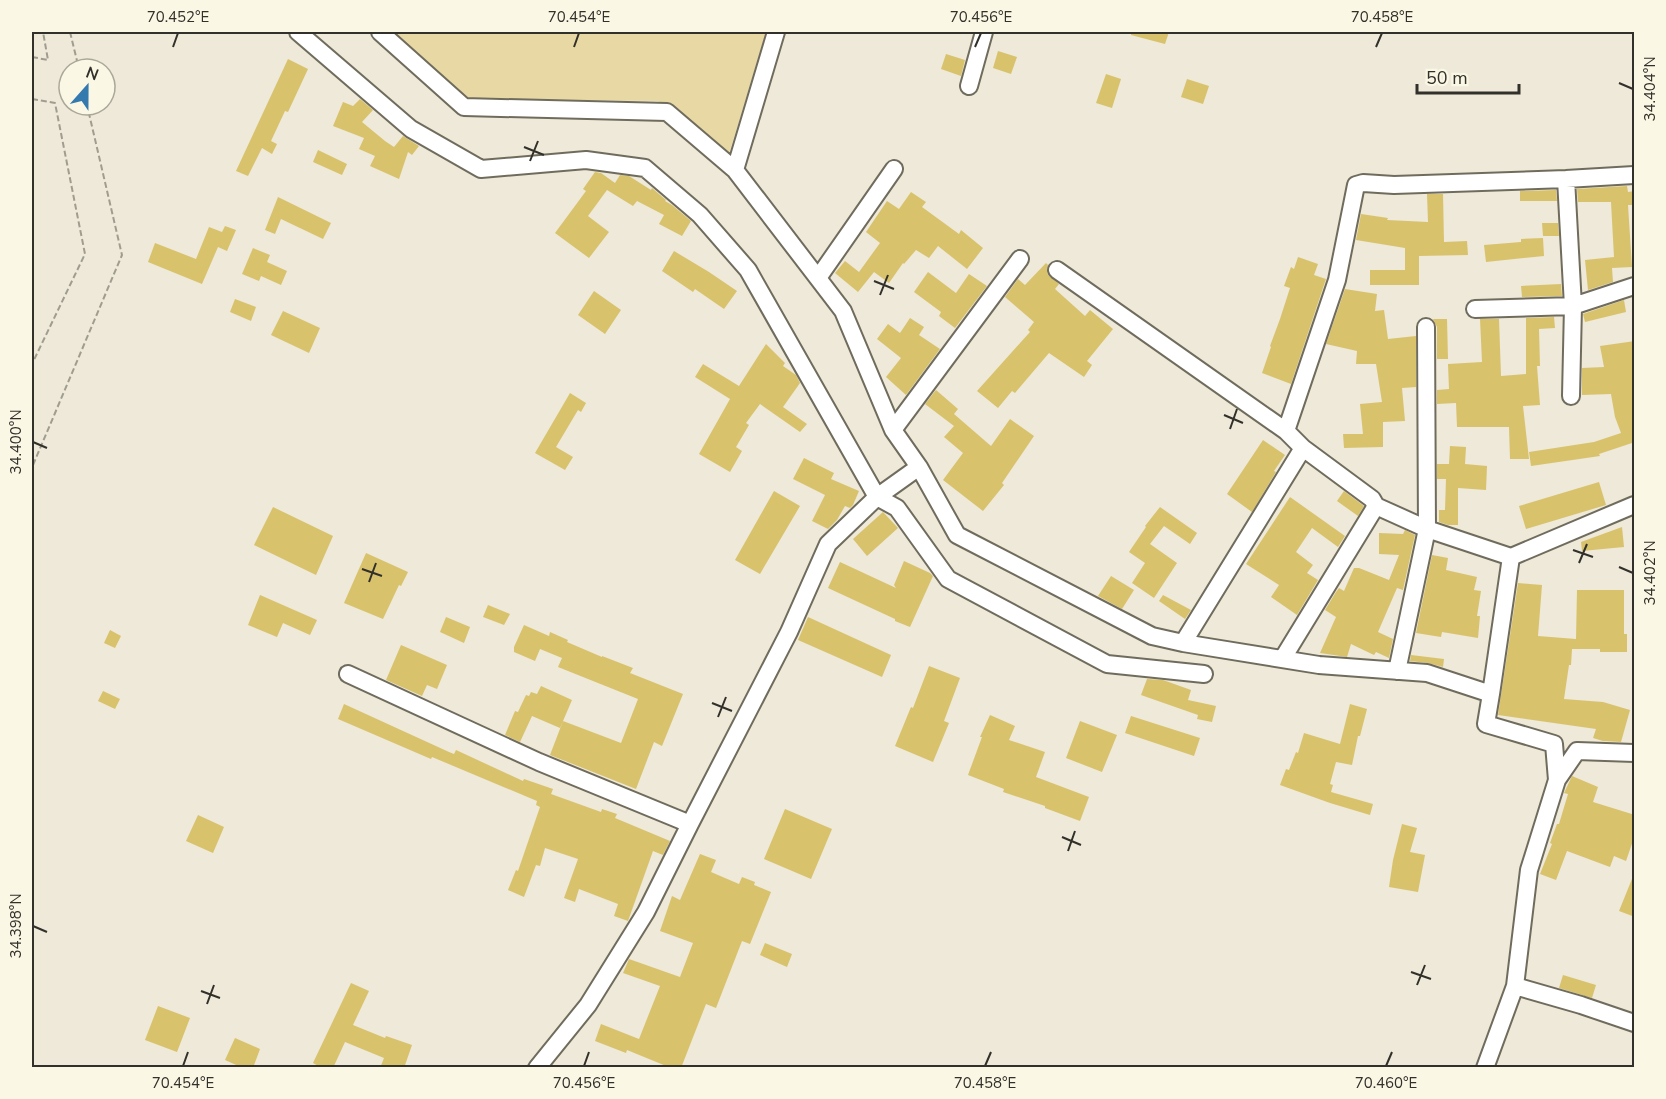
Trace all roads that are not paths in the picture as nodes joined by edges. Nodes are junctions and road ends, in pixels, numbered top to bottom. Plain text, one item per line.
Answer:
1 (298, 32) edge
2 (381, 32) edge
3 (776, 32) edge
4 (984, 32) edge
5 (969, 86) dead end
6 (894, 169) dead end
7 (735, 171) junction
8 (1635, 175) edge
9 (1566, 179) junction
10 (1020, 259) dead end
11 (1057, 270) dead end
12 (818, 278) junction
13 (1635, 286) edge
14 (1573, 306) junction
15 (1475, 309) dead end
16 (1426, 327) dead end
17 (1571, 396) dead end
18 (893, 430) junction
19 (1286, 431) junction
20 (1303, 448) junction
21 (919, 467) junction
22 (877, 497) junction
23 (1635, 505) edge
24 (1376, 506) junction
25 (1427, 529) junction
26 (1511, 557) junction
27 (1183, 643) junction
28 (1282, 658) junction
29 (1397, 671) junction
30 (348, 674) dead end
31 (1204, 674) dead end
32 (1491, 694) junction
33 (1635, 753) edge
34 (1557, 780) junction
35 (690, 824) junction
36 (1515, 986) junction
37 (1635, 1023) edge
38 (537, 1068) edge
39 (1485, 1068) edge

1 - 22 street
2 - 7 street
3 - 7 street
4 - 5 street
6 - 12 street
7 - 12 street
8 - 9 street
9 - 14 street
9 - 19 street
10 - 18 street
11 - 19 street
12 - 18 street
13 - 14 street
14 - 15 street
14 - 17 street
16 - 25 street
18 - 21 street
19 - 20 street
20 - 24 street
20 - 27 street
21 - 22 street
21 - 27 street
22 - 31 street
22 - 35 street
23 - 26 street
24 - 25 street
24 - 28 street
25 - 26 street
25 - 29 street
26 - 32 street
27 - 28 street
28 - 29 street
29 - 32 street
30 - 35 street
32 - 34 street
33 - 34 street
34 - 36 street
35 - 38 street
36 - 37 street
36 - 39 street

